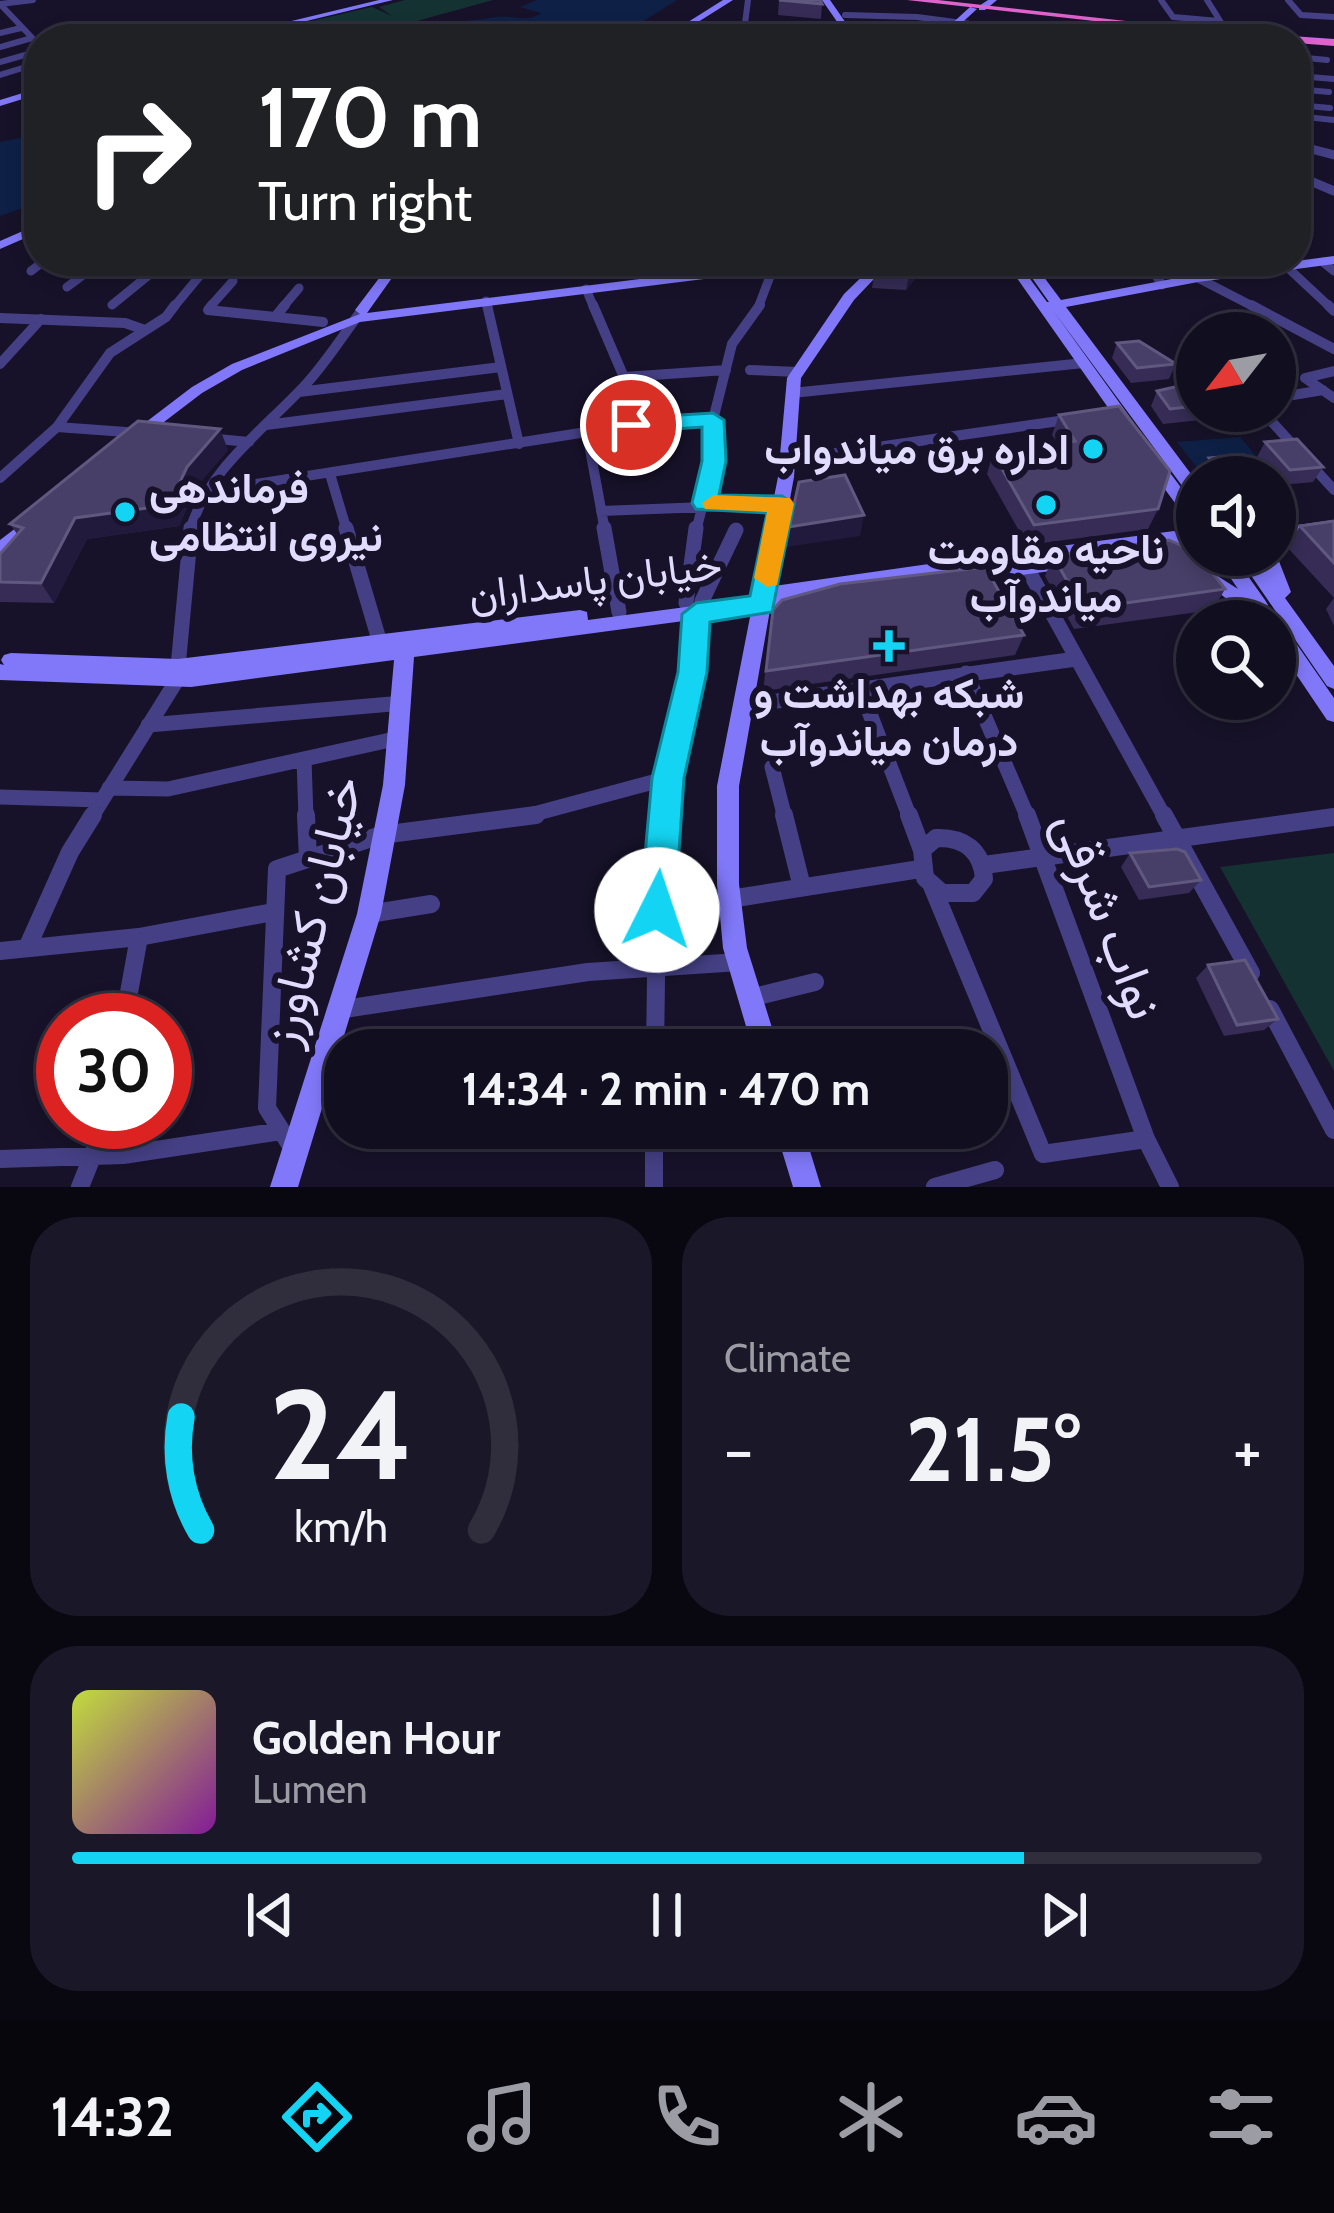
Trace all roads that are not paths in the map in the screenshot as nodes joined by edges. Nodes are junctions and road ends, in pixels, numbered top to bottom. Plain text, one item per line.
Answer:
1 (33, 0) edge
2 (389, 0) edge
3 (717, 0) edge
4 (733, 0) edge
5 (913, 0) edge
6 (992, 0) edge
7 (1161, 0) edge
8 (1207, 0) edge
9 (1288, 0) edge
10 (901, 1) edge
11 (1, 6) edge
12 (835, 6) edge
13 (977, 8) junction
14 (708, 13) junction
15 (1015, 14) junction
16 (1334, 17) edge
17 (12, 18) junction
18 (0, 21) edge
19 (1220, 21) junction
20 (956, 23) junction
21 (285, 24) edge
22 (692, 24) edge
23 (694, 24) edge
24 (962, 24) edge
25 (1016, 24) edge
26 (1110, 24) edge
27 (1118, 24) edge
28 (1221, 24) edge
29 (21, 28) junction
30 (24, 31) edge
31 (0, 33) edge
32 (1311, 59) edge
33 (1327, 61) dead end
34 (14, 78) dead end
35 (0, 79) edge
36 (1311, 90) edge
37 (1329, 92) dead end
38 (1311, 106) edge
39 (1330, 107) dead end
40 (82, 276) edge
41 (148, 276) edge
42 (199, 276) edge
43 (388, 276) edge
44 (654, 276) edge
45 (673, 276) edge
46 (764, 276) edge
47 (870, 276) edge
48 (1025, 276) edge
49 (1035, 276) edge
50 (1156, 276) edge
51 (1205, 276) edge
52 (1297, 276) edge
53 (1198, 278) junction
54 (233, 281) dead end
55 (1162, 285) junction
56 (67, 287) dead end
57 (299, 288) dead end
58 (586, 289) junction
59 (485, 297) junction
60 (112, 305) dead end
61 (1052, 306) junction
62 (1334, 311) edge
63 (359, 314) junction
64 (275, 317) junction
65 (0, 318) edge
66 (41, 319) junction
67 (323, 322) junction
68 (145, 330) junction
69 (1334, 349) edge
70 (0, 364) edge
71 (1084, 364) junction
72 (501, 367) junction
73 (726, 370) junction
74 (750, 370) dead end
75 (1334, 371) edge
76 (797, 373) junction
77 (624, 377) junction
78 (298, 392) junction
79 (792, 393) junction
80 (507, 394) junction
81 (1328, 394) edge
82 (1296, 396) edge
83 (1118, 412) junction
84 (713, 420) junction
85 (644, 424) junction
86 (266, 425) junction
87 (57, 427) junction
88 (143, 431) junction
89 (126, 432) junction
90 (1281, 432) edge
91 (587, 433) junction
92 (173, 434) edge
93 (192, 436) edge
94 (250, 442) junction
95 (519, 444) junction
96 (0, 454) edge
97 (22, 455) junction
98 (787, 460) junction
99 (330, 474) junction
100 (0, 478) edge
101 (1176, 480) edge
102 (1176, 481) edge
103 (1334, 490) edge
104 (205, 492) junction
105 (705, 503) junction
106 (782, 504) junction
107 (601, 511) junction
108 (1176, 512) edge
109 (1334, 515) edge
110 (1296, 520) edge
111 (1334, 526) edge
112 (736, 530) dead end
113 (1296, 531) edge
114 (0, 533) edge
115 (1176, 540) edge
116 (1161, 544) junction
117 (1176, 544) edge
118 (0, 548) edge
119 (1028, 568) junction
120 (1240, 576) edge
121 (763, 598) junction
122 (1246, 600) edge
123 (1259, 600) edge
124 (695, 606) junction
125 (620, 612) junction
126 (1296, 642) edge
127 (380, 643) junction
128 (405, 646) junction
129 (1296, 654) edge
130 (0, 659) edge
131 (1076, 659) junction
132 (0, 672) edge
133 (178, 673) junction
134 (966, 673) junction
135 (1334, 681) edge
136 (860, 688) junction
137 (403, 703) junction
138 (742, 706) junction
139 (1334, 714) edge
140 (148, 725) junction
141 (399, 738) junction
142 (304, 759) junction
143 (772, 767) dead end
144 (668, 778) junction
145 (106, 794) junction
146 (0, 797) edge
147 (1334, 817) edge
148 (381, 835) junction
149 (1177, 839) junction
150 (1045, 857) junction
151 (308, 860) junction
152 (983, 865) junction
153 (925, 868) junction
154 (802, 887) junction
155 (730, 899) junction
156 (430, 904) dead end
157 (273, 912) junction
158 (369, 914) junction
159 (139, 937) junction
160 (27, 948) junction
161 (0, 951) edge
162 (739, 962) junction
163 (656, 963) junction
164 (815, 982) dead end
165 (129, 993) edge
166 (750, 998) junction
167 (338, 1010) junction
168 (336, 1029) edge
169 (655, 1029) edge
170 (760, 1029) edge
171 (324, 1083) edge
172 (1334, 1130) edge
173 (1146, 1139) junction
174 (288, 1142) junction
175 (95, 1149) edge
176 (654, 1149) edge
177 (795, 1149) edge
178 (92, 1155) junction
179 (0, 1159) edge
180 (995, 1169) dead end
181 (80, 1187) edge
182 (284, 1187) edge
183 (654, 1187) edge
184 (807, 1187) edge
185 (935, 1187) edge
186 (1169, 1187) edge

1 - 11 street
2 - 21 main road
3 - 14 main road
4 - 14 main road
4 - 23 main road
5 - 13 highway
6 - 13 main road
7 - 19 street
8 - 19 street
9 - 16 street
10 - 13 highway
11 - 17 street
12 - 20 street
13 - 15 highway
13 - 20 main road
13 - 27 highway
14 - 22 main road
15 - 25 street
15 - 26 highway
17 - 18 street
17 - 29 street
19 - 28 street
20 - 24 street
29 - 30 street
29 - 31 street
32 - 33 street
34 - 35 street
36 - 37 street
38 - 39 street
40 - 56 street
41 - 60 street
42 - 68 street
43 - 63 main road
44 - 59 main road
45 - 58 main road
46 - 73 street
47 - 76 main road
48 - 61 main road
49 - 61 main road
50 - 55 street
51 - 53 main road
52 - 62 street
53 - 55 main road
53 - 69 street
54 - 64 street
55 - 61 main road
57 - 64 street
58 - 59 main road
58 - 77 street
59 - 63 main road
59 - 72 street
61 - 71 main road
61 - 101 main road
63 - 67 main road
63 - 78 street
63 - 88 main road
64 - 67 street
65 - 66 street
66 - 68 street
66 - 70 street
67 - 89 main road
68 - 87 street
71 - 79 street
71 - 83 main road
72 - 78 street
72 - 80 street
73 - 77 street
73 - 84 street
74 - 76 street
75 - 81 street
76 - 79 main road
77 - 85 street
78 - 86 street
79 - 98 main road
80 - 86 street
80 - 95 street
81 - 82 street
83 - 98 street
83 - 102 main road
84 - 85 street
84 - 105 street
85 - 91 street
86 - 94 street
87 - 89 street
87 - 97 street
88 - 89 main road
88 - 92 street
90 - 103 street
91 - 95 street
91 - 107 street
93 - 94 street
94 - 104 street
95 - 99 street
96 - 97 street
97 - 100 street
98 - 106 main road
99 - 104 street
99 - 127 street
104 - 133 street
105 - 106 street
105 - 107 street
105 - 124 street
106 - 121 main road
107 - 125 street
108 - 116 main road
109 - 110 main road
111 - 113 main road
112 - 124 street
114 - 118 main road
115 - 116 main road, خیابان پاسداران
116 - 117 main road, خیابان پاسداران
116 - 119 main road, خیابان پاسداران
116 - 121 main road, خیابان پاسداران
116 - 122 main road
119 - 121 main road, خیابان پاسداران
119 - 131 street
120 - 123 main road
121 - 124 main road, خیابان پاسداران
121 - 138 main road
124 - 125 main road, خیابان پاسداران
124 - 128 main road
124 - 144 street
125 - 128 main road, خیابان پاسداران
126 - 135 main road
127 - 128 main road, خیابان پاسداران
127 - 133 main road, خیابان پاسداران
128 - 133 main road, خیابان پاسداران
128 - 137 main road, خیابان کشاورز
129 - 139 main road
130 - 133 main road, خیابان پاسداران
131 - 134 street
131 - 149 street
132 - 133 main road, خیابان پاسداران
133 - 140 street
134 - 136 street
134 - 150 street, نواب شرقی
136 - 138 street
136 - 153 street
137 - 140 street
137 - 141 main road, خیابان کشاورز
138 - 155 main road
140 - 145 street
141 - 142 street
141 - 148 main road, خیابان کشاورز
142 - 145 street
142 - 151 street
143 - 154 street
144 - 148 street
144 - 163 street
145 - 146 street
145 - 160 street
147 - 149 street
148 - 151 street
148 - 158 main road, خیابان کشاورز
149 - 150 street
149 - 172 street
150 - 152 street
150 - 173 street, نواب شرقی
151 - 157 street
152 - 153 street
152 - 153 street
153 - 154 street
153 - 173 street
154 - 155 street
155 - 162 main road
156 - 158 street
157 - 159 street
157 - 174 street
158 - 167 main road, خیابان کشاورز
159 - 160 street
159 - 165 street
160 - 161 street
162 - 163 street
162 - 166 main road
163 - 167 street
163 - 169 street
164 - 166 street
166 - 170 main road
167 - 168 main road, خیابان کشاورز
171 - 174 main road, خیابان کشاورز
173 - 186 street, نواب شرقی
174 - 178 street
174 - 182 main road, خیابان کشاورز
175 - 178 street
176 - 183 street
177 - 184 main road
178 - 179 street
178 - 181 street
180 - 185 street

